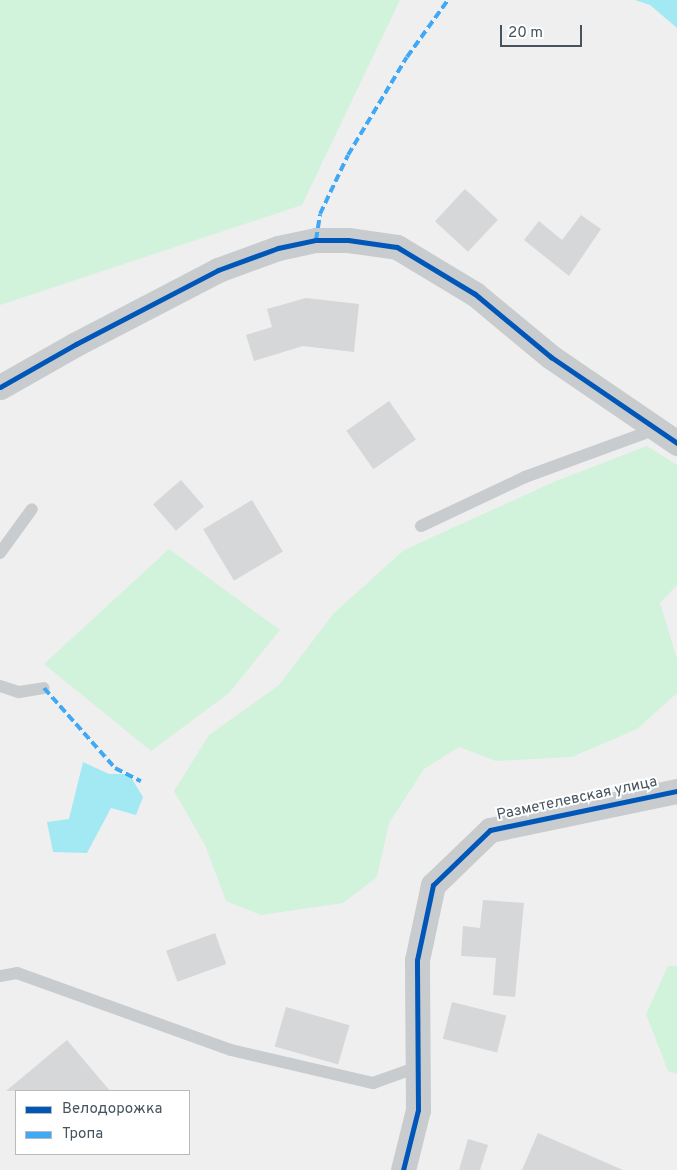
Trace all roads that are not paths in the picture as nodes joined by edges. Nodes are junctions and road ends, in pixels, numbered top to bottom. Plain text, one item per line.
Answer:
1 (0, 387) edge
2 (667, 436) edge
3 (32, 509) dead end
4 (421, 526) dead end
5 (0, 553) edge
6 (0, 686) edge
7 (44, 688) dead end
8 (677, 791) edge
9 (0, 976) edge
10 (418, 1067) junction
11 (403, 1170) edge

1 - 2 street
2 - 4 lane
3 - 5 lane
6 - 7 lane
8 - 10 street, Разметелевская улица
9 - 10 lane
10 - 11 street, Разметелевская улица

